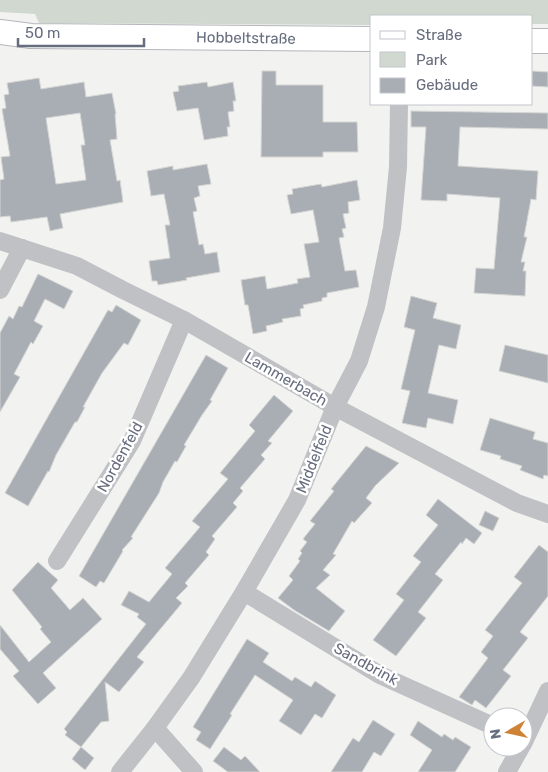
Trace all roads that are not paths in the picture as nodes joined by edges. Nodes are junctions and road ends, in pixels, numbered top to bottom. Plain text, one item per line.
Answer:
1 (0, 32) edge
2 (370, 39) edge
3 (533, 41) edge
4 (548, 41) edge
5 (399, 105) edge
6 (0, 242) edge
7 (22, 248) junction
8 (0, 290) edge
9 (184, 320) junction
10 (335, 407) junction
11 (548, 514) edge
12 (57, 562) dead end
13 (244, 592) junction
14 (548, 690) edge
15 (483, 721) edge
16 (533, 722) edge
17 (155, 728) junction
18 (515, 757) edge
19 (120, 772) edge
20 (194, 772) edge
21 (507, 772) edge

1 - 2 street, Hobbeltstraße
3 - 4 street
5 - 10 street, Middelfeld
6 - 7 street, Lammerbach
7 - 8 street
7 - 9 street, Lammerbach
9 - 10 street, Lammerbach
9 - 12 street, Nordenfeld
10 - 11 street, Lammerbach
10 - 13 street, Middelfeld
13 - 15 street, Sandbrink
13 - 17 street, Middelfeld
14 - 16 street
17 - 19 street, Middelfeld
17 - 20 street
18 - 21 street

